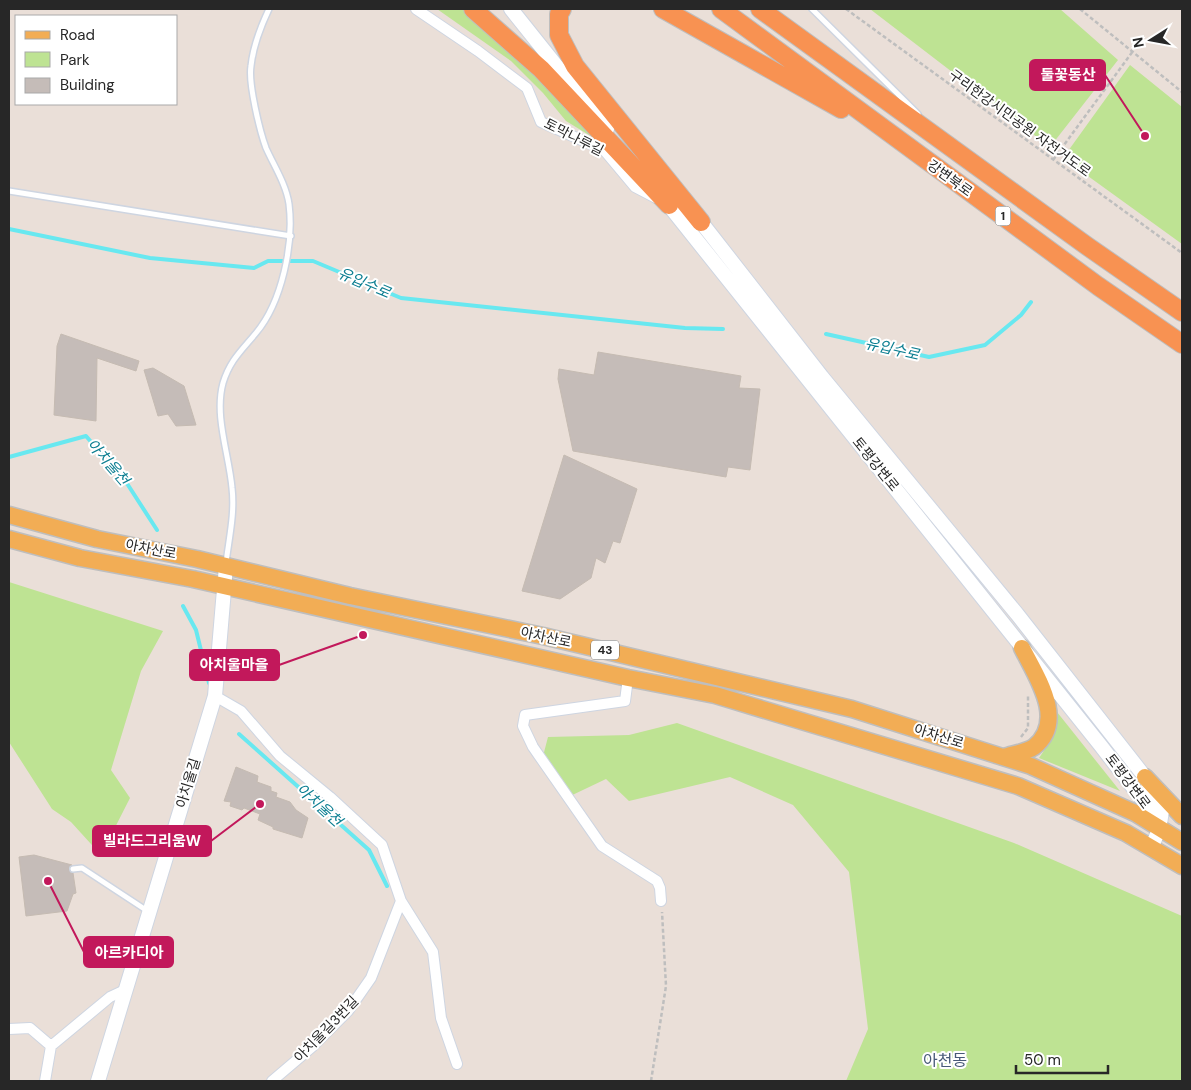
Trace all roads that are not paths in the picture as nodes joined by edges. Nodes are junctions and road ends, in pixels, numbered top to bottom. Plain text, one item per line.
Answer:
1 (269, 9) edge
2 (416, 9) edge
3 (473, 9) edge
4 (511, 9) edge
5 (562, 9) edge
6 (663, 9) edge
7 (721, 9) edge
8 (760, 9) edge
9 (812, 9) edge
10 (946, 143) junction
11 (908, 147) junction
12 (9, 191) edge
13 (669, 205) junction
14 (700, 222) junction
15 (291, 238) junction
16 (1182, 312) edge
17 (1182, 344) edge
18 (9, 515) edge
19 (9, 539) edge
20 (226, 566) junction
21 (224, 586) junction
22 (1022, 648) junction
23 (628, 678) junction
24 (215, 696) junction
25 (1004, 757) junction
26 (1145, 777) junction
27 (1182, 816) edge
28 (1159, 830) junction
29 (1182, 842) edge
30 (1151, 848) junction
31 (1182, 866) edge
32 (73, 869) dead end
33 (401, 901) junction
34 (661, 902) road end
35 (150, 912) junction
36 (125, 990) junction
37 (9, 1029) edge
38 (51, 1046) junction
39 (457, 1064) dead end
40 (45, 1081) edge
41 (98, 1081) edge
42 (272, 1081) edge

1 - 15 lane
2 - 13 street, 토막나루길
3 - 13 highway
4 - 13 street, 토평강변로
5 - 14 highway
6 - 11 highway
7 - 11 highway, 강변북로 / 1
8 - 10 highway, 강변북로 / 1
9 - 10 lane
10 - 16 highway, 강변북로 / 1
11 - 17 highway, 강변북로 / 1
12 - 15 lane
13 - 14 street
13 - 22 street, 토평강변로
14 - 26 street, 토평강변로
15 - 20 lane
18 - 20 main road, 아차산로 / 43
19 - 21 main road, 아차산로 / 43
20 - 21 street, 아치울길
20 - 25 main road, 아차산로 / 43
21 - 23 main road, 아차산로 / 43
21 - 24 street, 아치울길
22 - 25 main road
22 - 28 street, 토평강변로
23 - 30 main road, 아차산로 / 43
23 - 34 street
24 - 33 street
24 - 35 street, 아치울길
25 - 28 main road, 아차산로 / 43
26 - 27 main road
26 - 28 street, 토평강변로
28 - 29 main road, 아차산로 / 43
28 - 30 street
30 - 31 main road, 아차산로 / 43
32 - 35 lane
33 - 39 street
33 - 42 street, 아치울길3번길
35 - 36 street, 아치울길
36 - 38 street
36 - 41 street, 아치울길
37 - 38 street
38 - 40 street

